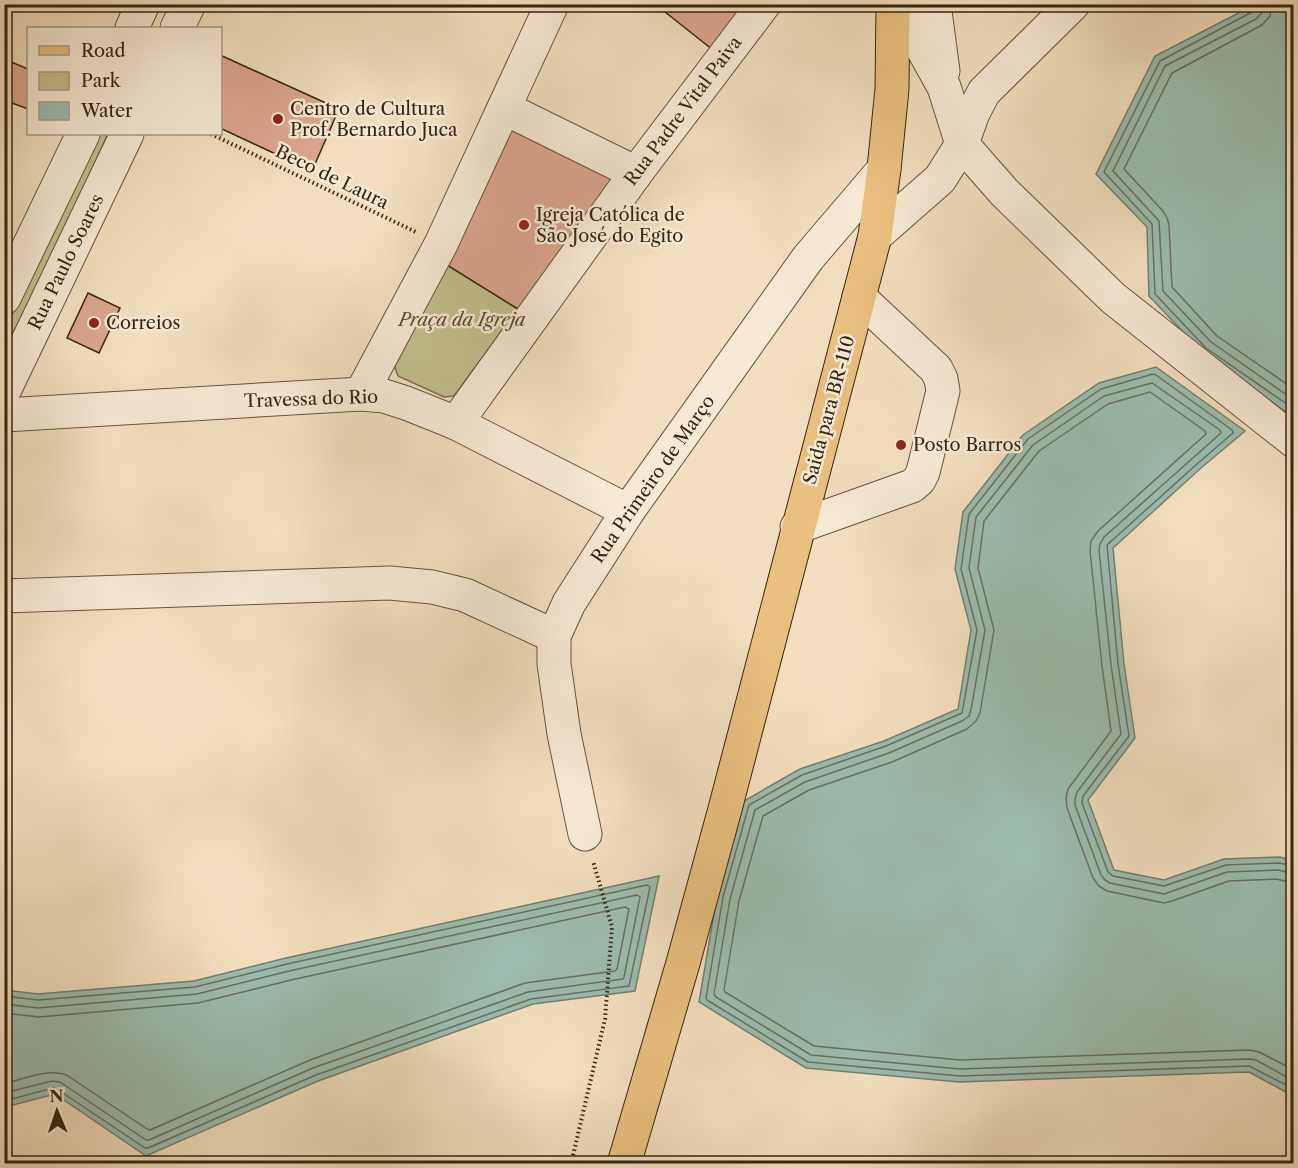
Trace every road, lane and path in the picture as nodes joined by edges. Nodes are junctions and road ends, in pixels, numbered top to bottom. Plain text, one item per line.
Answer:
1 (143, 4) edge
2 (189, 4) edge
3 (552, 4) edge
4 (764, 4) edge
5 (895, 4) edge
6 (934, 4) edge
7 (1073, 4) edge
8 (132, 27) edge
9 (178, 27) edge
10 (944, 87) junction
11 (504, 108) junction
12 (83, 135) edge
13 (127, 135) edge
14 (214, 135) edge
15 (962, 144) junction
16 (884, 169) junction
17 (636, 173) junction
18 (875, 236) junction
19 (441, 244) junction
20 (859, 297) junction
21 (4, 298) edge
22 (4, 391) edge
23 (361, 394) junction
24 (4, 415) edge
25 (456, 423) junction
26 (1293, 441) edge
27 (628, 512) junction
28 (797, 527) junction
29 (4, 596) edge
30 (554, 636) junction
31 (585, 834) joint
32 (572, 1164) edge
33 (624, 1164) edge

1 - 8 street
2 - 9 street
3 - 11 street
4 - 17 street, Rua Padre Vital Paiva
5 - 10 street
5 - 16 main road, Saida para BR-110
6 - 10 street
7 - 15 street
10 - 15 street
11 - 17 street
11 - 19 street
12 - 21 street
13 - 22 street, Rua Paulo Soares
14 - 19 path, Beco de Laura
15 - 18 street
15 - 26 street
16 - 18 main road, Saida para BR-110
16 - 27 street, Rua Primeiro de Março
17 - 25 street, Rua Padre Vital Paiva
18 - 20 main road, Saida para BR-110
19 - 23 street
20 - 28 main road, Saida para BR-110
20 - 28 street
23 - 24 street, Travessa do Rio
23 - 25 street, Travessa do Rio
25 - 27 street, Travessa do Rio
27 - 30 street, Rua Primeiro de Março
28 - 33 main road, Saida para BR-110
29 - 30 street
30 - 31 street, Rua Primeiro de Março
31 - 32 path

